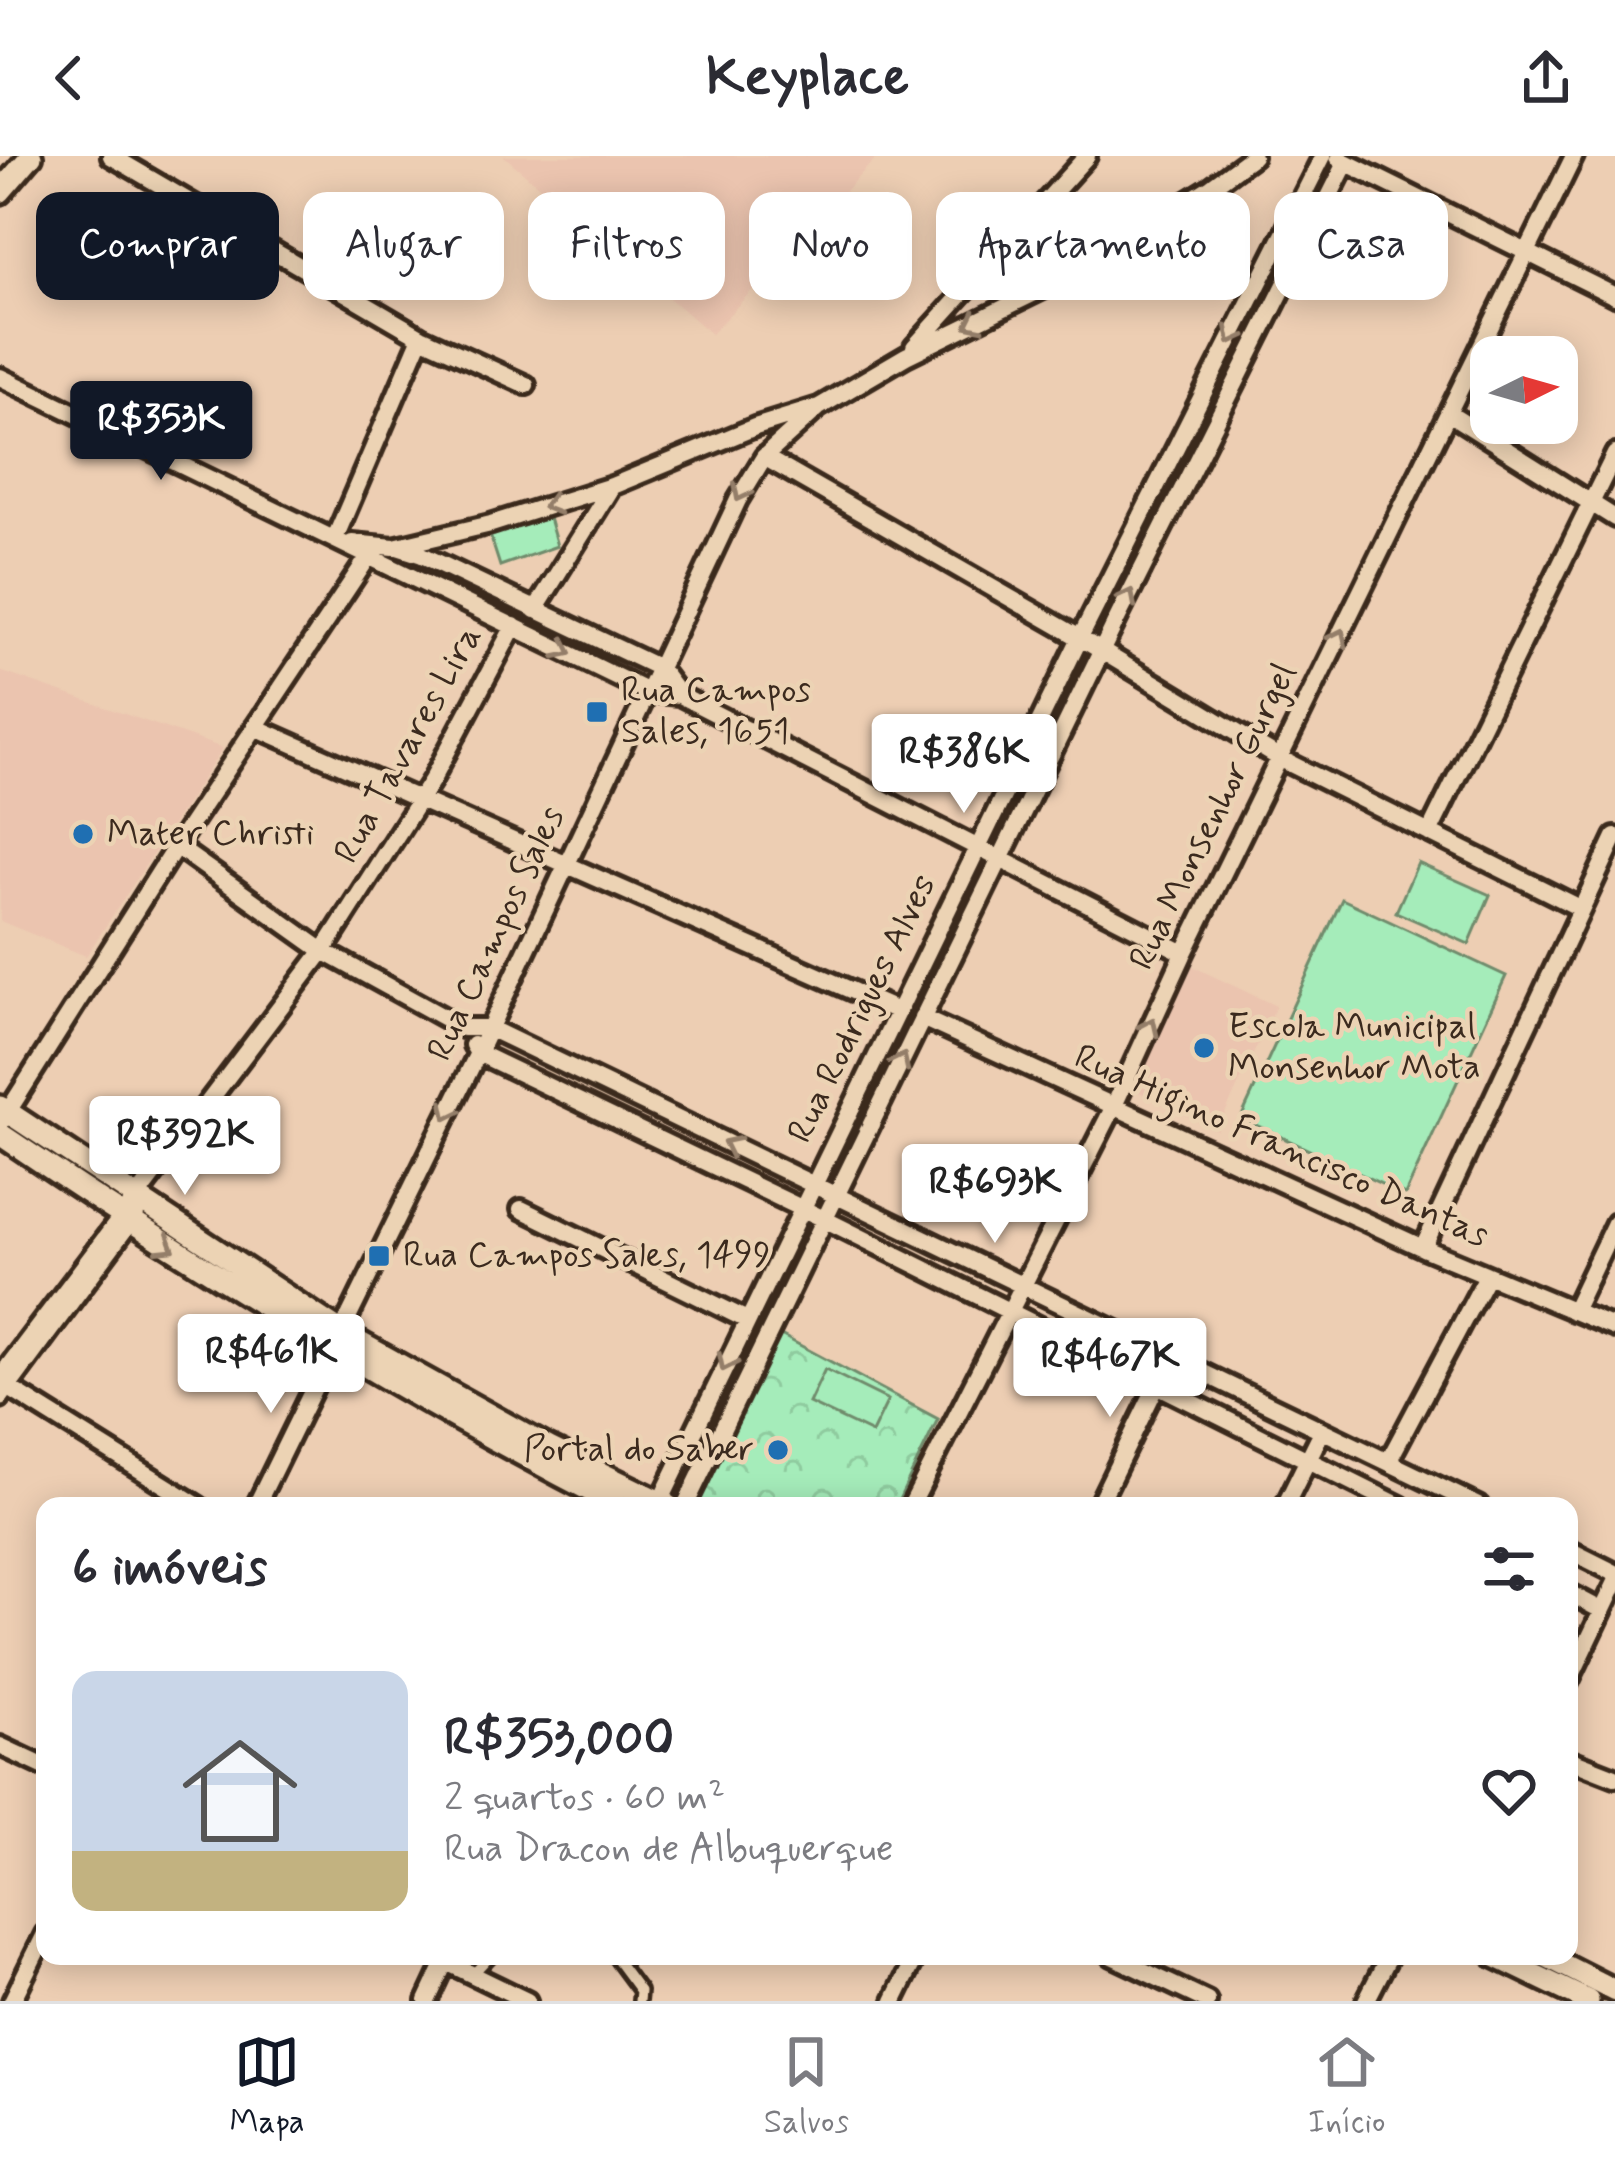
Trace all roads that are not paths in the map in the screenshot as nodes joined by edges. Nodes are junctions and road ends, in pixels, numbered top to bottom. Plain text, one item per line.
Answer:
1 (31, 156) edge
2 (111, 156) edge
3 (1087, 156) edge
4 (1253, 156) edge
5 (1323, 156) edge
6 (1574, 156) edge
7 (1340, 160) edge
8 (0, 192) edge
9 (1527, 252) junction
10 (1615, 296) edge
11 (421, 337) junction
12 (906, 356) junction
13 (0, 376) edge
14 (526, 385) dead end
15 (819, 407) junction
16 (1448, 413) junction
17 (1615, 454) edge
18 (764, 457) junction
19 (612, 486) junction
20 (1591, 503) junction
21 (1615, 518) edge
22 (340, 541) junction
23 (381, 548) junction
24 (535, 610) junction
25 (514, 626) junction
26 (1080, 638) junction
27 (1101, 650) junction
28 (659, 668) junction
29 (648, 692) junction
30 (679, 695) junction
31 (255, 727) junction
32 (1280, 758) junction
33 (420, 800) junction
34 (1430, 833) junction
35 (1615, 837) edge
36 (176, 846) junction
37 (979, 847) junction
38 (1000, 858) junction
39 (566, 864) junction
40 (1580, 908) junction
41 (323, 951) junction
42 (1184, 953) junction
43 (898, 1011) junction
44 (922, 1018) junction
45 (463, 1028) junction
46 (489, 1028) junction
47 (478, 1053) junction
48 (1113, 1108) junction
49 (2, 1119) edge
50 (813, 1185) junction
51 (835, 1196) junction
52 (135, 1205) junction
53 (521, 1208) dead end
54 (802, 1208) junction
55 (824, 1219) junction
56 (1615, 1223) edge
57 (1423, 1248) junction
58 (1486, 1276) junction
59 (1019, 1286) junction
60 (1573, 1311) junction
61 (1007, 1312) junction
62 (747, 1320) junction
63 (1615, 1328) edge
64 (338, 1341) junction
65 (1170, 1358) junction
66 (2, 1386) edge
67 (1155, 1386) junction
68 (1322, 1431) junction
69 (1308, 1461) junction
70 (1388, 1462) junction
71 (183, 1497) edge
72 (260, 1497) edge
73 (605, 1497) edge
74 (648, 1497) edge
75 (665, 1497) edge
76 (690, 1497) edge
77 (915, 1497) edge
78 (1102, 1497) edge
79 (1290, 1497) edge
80 (1382, 1497) edge
81 (1458, 1497) edge
82 (1578, 1554) edge
83 (1615, 1573) edge
84 (1615, 1584) edge
85 (1578, 1598) edge
86 (1601, 1610) junction
87 (1578, 1661) edge
88 (0, 1746) edge
89 (36, 1763) edge
90 (1578, 1763) edge
91 (1615, 1777) edge
92 (36, 1952) edge
93 (440, 1965) edge
94 (456, 1965) edge
95 (482, 1965) edge
96 (620, 1965) edge
97 (912, 1965) edge
98 (1131, 1965) edge
99 (1384, 1965) edge
100 (1514, 1965) edge
101 (1564, 1965) edge
102 (473, 1974) junction
103 (1615, 1991) edge
104 (12, 2001) edge
105 (427, 2001) edge
106 (527, 2001) edge
107 (639, 2001) edge
108 (894, 2001) edge
109 (1207, 2001) edge
110 (1366, 2001) edge
111 (1588, 2001) edge

1 - 8 street
2 - 11 street
3 - 12 street
4 -> 12 street
5 -> 26 street, Rua Rodrigues Alves
6 - 9 street, Rua Monsenhor Gurgel
7 - 9 street
27 -> 7 street, Rua Rodrigues Alves
9 - 10 street
9 - 16 street, Rua Monsenhor Gurgel
11 - 14 street
11 - 22 street
12 - 15 street
13 - 22 street
15 - 18 street, Rua Campos Sales
15 - 19 street
16 - 20 street
32 -> 16 street, Rua Monsenhor Gurgel
17 - 20 street
18 - 26 street
18 -> 28 street, Rua Campos Sales
19 -> 23 street
19 - 24 street
20 - 21 street
20 - 34 street
22 - 23 street
23 - 24 street
23 - 25 street
23 - 31 street
24 - 28 street
25 -> 29 street
25 - 33 street, Rua Tavares Lira
26 - 27 street
26 - 37 street, Rua Rodrigues Alves
27 - 32 street
27 - 38 street, Rua Rodrigues Alves
28 - 29 street, Rua Campos Sales
28 - 30 street
29 - 30 street
29 - 39 street, Rua Campos Sales
30 - 37 street
31 - 33 street
31 - 36 street
32 - 34 street
32 - 42 street, Rua Monsenhor Gurgel
33 - 39 street
33 - 41 street, Rua Tavares Lira
34 - 40 street
35 - 40 street
36 - 41 street
36 - 49 street
37 - 38 street
37 - 43 street, Rua Rodrigues Alves
38 - 42 street
38 - 44 street, Rua Rodrigues Alves
39 - 43 street
39 - 46 street, Rua Campos Sales
40 - 57 street
41 - 45 street
41 - 52 street, Rua Tavares Lira
48 -> 42 street, Rua Monsenhor Gurgel
43 - 50 street, Rua Rodrigues Alves
44 - 48 street, Rua Higino Francisco Dantas
51 -> 44 street, Rua Rodrigues Alves
45 - 46 street
45 - 47 street
46 - 47 street, Rua Campos Sales
50 -> 46 street
47 - 54 street
47 -> 64 street, Rua Campos Sales
48 - 57 street, Rua Higino Francisco Dantas
48 - 59 street, Rua Monsenhor Gurgel
49 - 52 street
50 - 51 street
50 - 54 street, Rua Rodrigues Alves
51 - 55 street, Rua Rodrigues Alves
51 - 59 street
52 - 64 street
52 - 66 street, Rua Tavares Lira
53 - 62 street
54 - 55 street
54 - 62 street, Rua Rodrigues Alves
55 - 61 street
55 - 76 street, Rua Rodrigues Alves
56 - 60 street
57 - 58 street, Rua Higino Francisco Dantas
58 - 60 street, Rua Higino Francisco Dantas
58 - 70 street
59 - 61 street, Rua Monsenhor Gurgel
59 - 65 street
60 - 63 street, Rua Higino Francisco Dantas
61 - 67 street
61 - 77 street, Rua Monsenhor Gurgel
62 -> 75 street, Rua Rodrigues Alves
64 - 72 street, Rua Campos Sales
64 - 73 street
64 - 74 street
65 - 67 street
65 - 68 street
66 - 71 street
67 - 69 street
67 - 78 street
68 - 69 street
68 - 70 street
69 - 79 street
69 - 80 street
70 - 81 street
82 - 83 street
84 - 86 street
85 - 86 street
86 - 87 street
88 - 89 street
90 - 91 street
92 - 104 street
93 - 105 street
94 - 102 street
95 - 102 lane
96 - 107 lane
97 - 108 street
98 - 109 street
99 - 110 street
100 - 111 street
101 - 103 street
102 - 106 street

